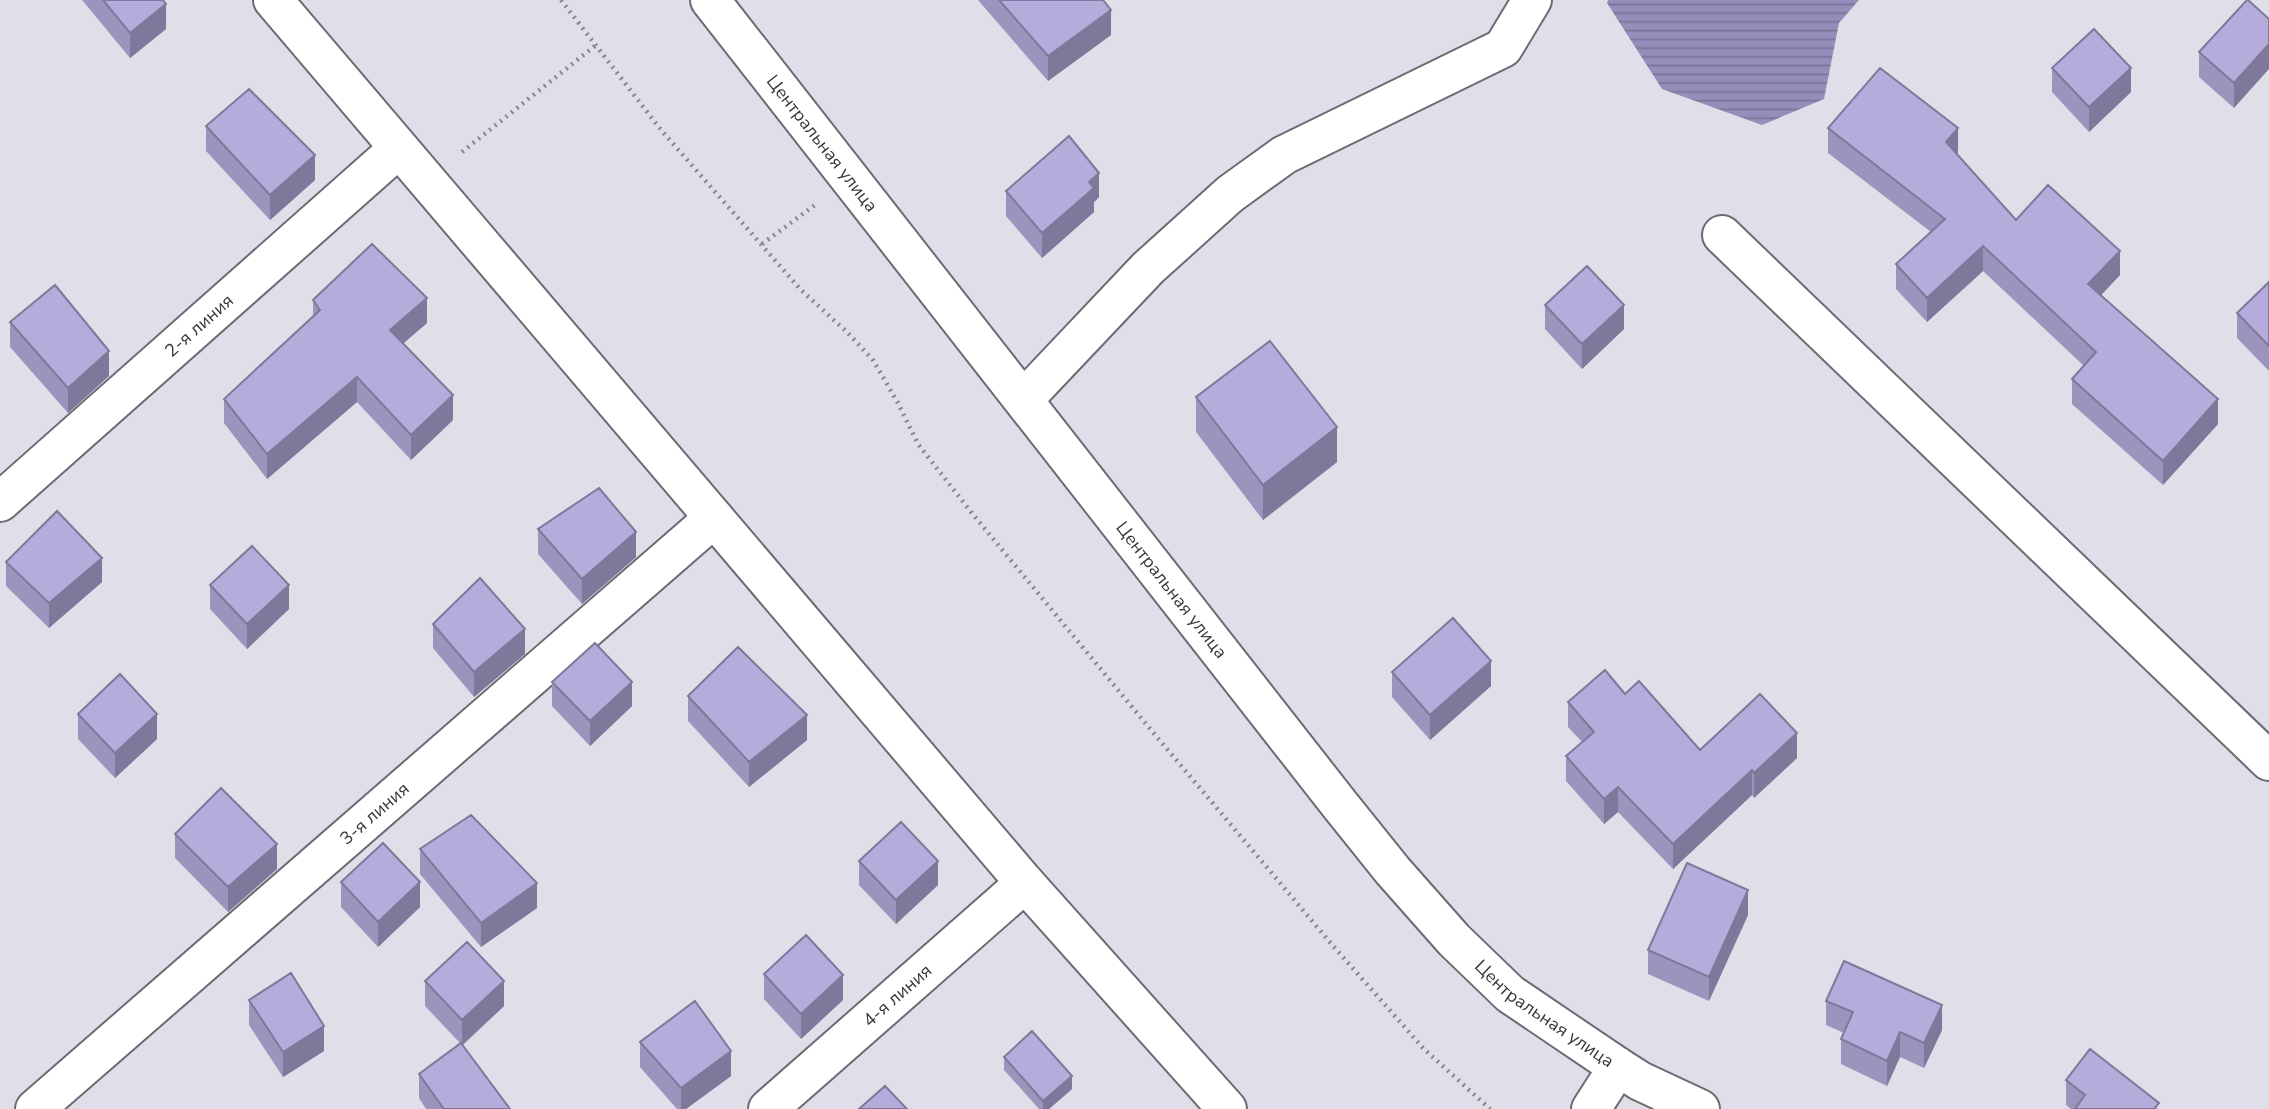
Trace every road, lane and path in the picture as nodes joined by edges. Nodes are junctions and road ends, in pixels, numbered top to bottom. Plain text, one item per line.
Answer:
1 (273, 0) edge
2 (561, 0) edge
3 (710, 0) edge
4 (1532, 0) edge
5 (596, 45) junction
6 (398, 149) junction
7 (851, 178) junction
8 (425, 181) junction
9 (1722, 235) dead end
10 (762, 244) junction
11 (1024, 399) junction
12 (0, 502) edge
13 (714, 518) junction
14 (2269, 761) edge
15 (1025, 883) junction
16 (1618, 1068) junction
17 (35, 1109) edge
18 (768, 1109) edge
19 (1227, 1109) edge
20 (1490, 1109) edge
21 (1591, 1109) edge
22 (1700, 1109) edge

1 - 6 street
2 - 5 path
3 - 7 street, Центральная улица
4 - 11 street
5 - 8 path
5 - 10 path
6 - 8 street
6 - 12 street, 2-я линия
7 - 10 path
7 - 11 street, Центральная улица
8 - 13 street
9 - 14 street
10 - 20 path
11 - 16 street, Центральная улица
13 - 15 street
13 - 17 street, 3-я линия
15 - 18 street, 4-я линия
15 - 19 street
16 - 21 street
16 - 22 street, Центральная улица

